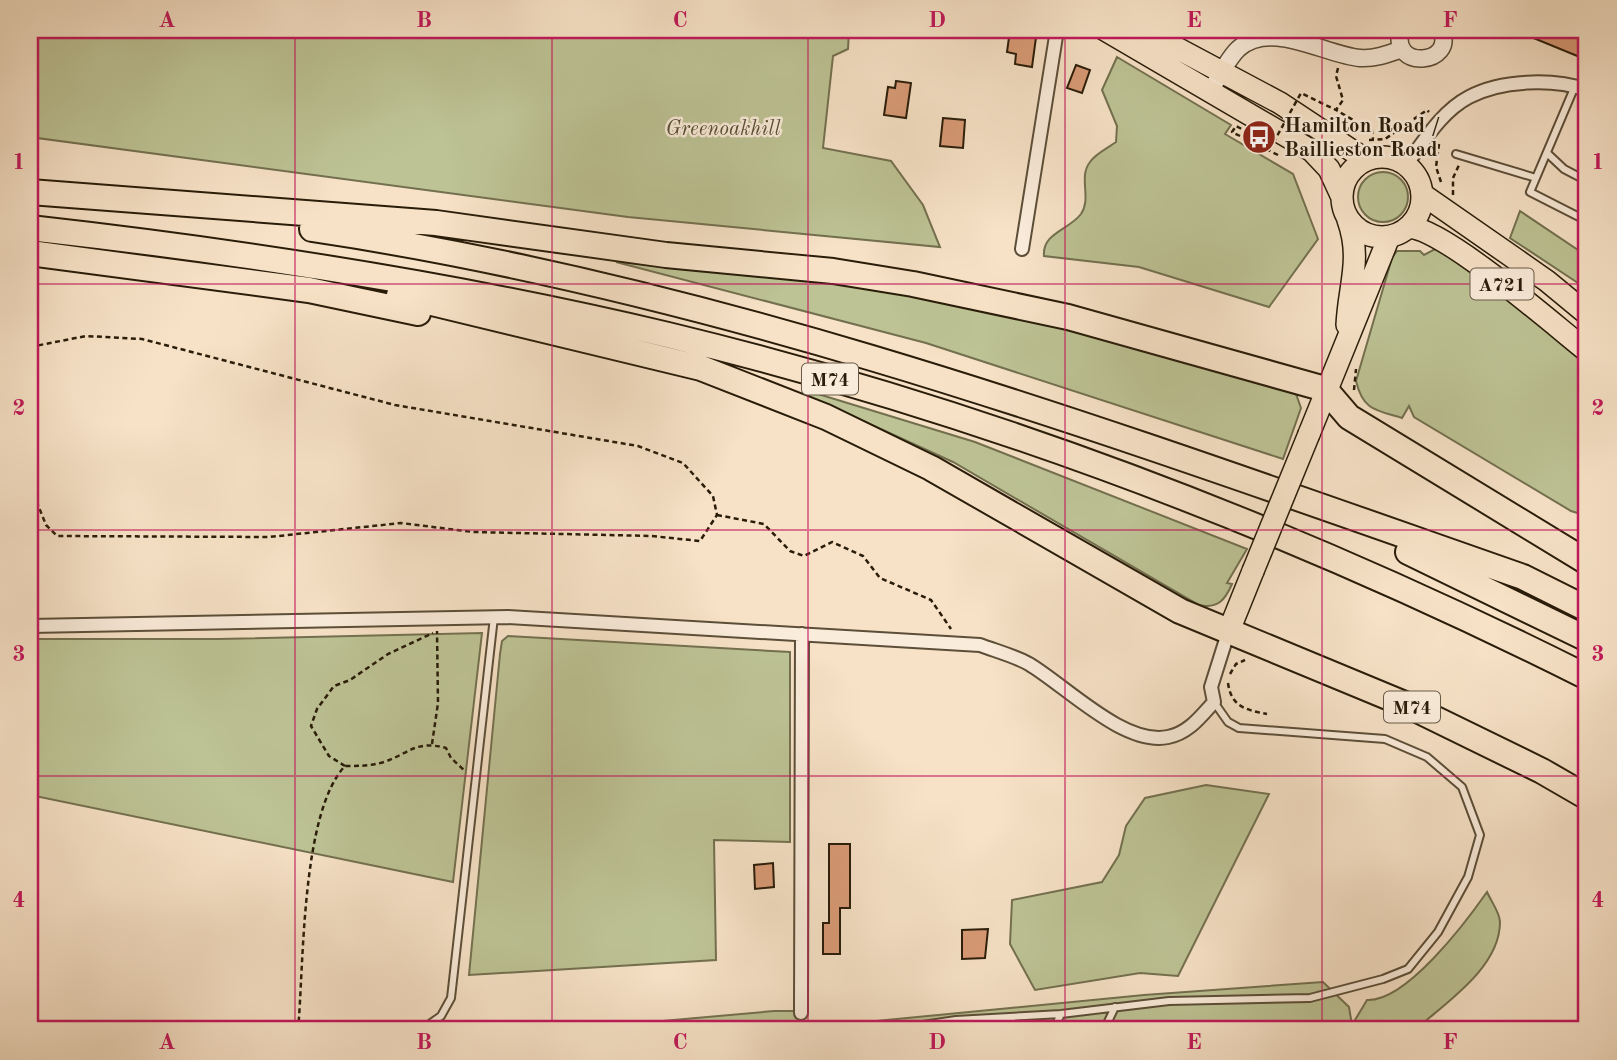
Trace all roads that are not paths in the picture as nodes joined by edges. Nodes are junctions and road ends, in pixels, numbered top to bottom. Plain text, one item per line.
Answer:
1 (1057, 30) edge
2 (1105, 30) edge
3 (1143, 30) edge
4 (1401, 30) edge
5 (1441, 30) edge
6 (1402, 49) junction
7 (1223, 72) junction
8 (1581, 88) edge
9 (1211, 90) junction
10 (1370, 150) junction
11 (1547, 153) junction
12 (1460, 155) road end
13 (1406, 165) junction
14 (1536, 178) junction
15 (1587, 181) edge
16 (30, 193) edge
17 (1422, 194) junction
18 (1341, 195) junction
19 (1348, 220) junction
20 (1587, 221) edge
21 (1410, 227) junction
22 (30, 228) edge
23 (1389, 237) junction
24 (155, 242) junction
25 (1022, 249) dead end
26 (30, 253) edge
27 (1587, 314) edge
28 (1346, 337) junction
29 (1587, 351) edge
30 (1325, 389) junction
31 (779, 398) junction
32 (1095, 428) junction
33 (1587, 562) edge
34 (1587, 609) edge
35 (494, 617) junction
36 (30, 626) edge
37 (1228, 633) junction
38 (802, 634) junction
39 (1587, 639) edge
40 (1587, 677) edge
41 (1214, 702) junction
42 (1587, 797) edge
43 (30, 950) edge
44 (30, 984) edge
45 (1115, 1007) junction
46 (801, 1013) dead end
47 (1061, 1014) junction
48 (1013, 1017) junction
49 (1106, 1029) edge
50 (421, 1030) edge
51 (889, 1030) edge
52 (1007, 1030) edge
53 (1053, 1030) edge

1 - 25 street
2 - 9 main road
3 - 7 main road
4 - 6 street
5 - 6 street
6 - 7 street
7 - 9 street
7 - 10 main road
8 - 11 lane
8 - 13 street
9 - 18 main road
10 - 13 main road
10 - 18 main road
11 - 14 lane
11 - 15 lane
12 - 14 lane
13 - 17 main road, A721
14 - 20 lane
16 - 30 highway, M74
16 - 32 highway, M74
17 - 21 main road
17 - 27 main road, A721
18 - 19 main road
19 - 23 main road
19 - 28 main road
21 - 23 main road
21 - 29 main road, A721
22 - 24 highway, M74
23 - 28 main road
24 - 31 highway
24 - 40 highway, M74
26 - 31 highway, M74
28 - 30 main road
30 - 33 highway
30 - 37 main road, bridge
31 - 37 highway, M74
32 - 34 highway
32 - 39 highway, M74
35 - 36 street
35 - 38 street
35 - 50 lane
37 - 41 street
37 - 42 highway, M74
38 - 41 street
38 - 46 street
41 - 45 lane
43 - 44 lane
45 - 47 lane
45 - 49 lane
47 - 48 lane
47 - 53 lane
48 - 51 lane
48 - 52 lane

